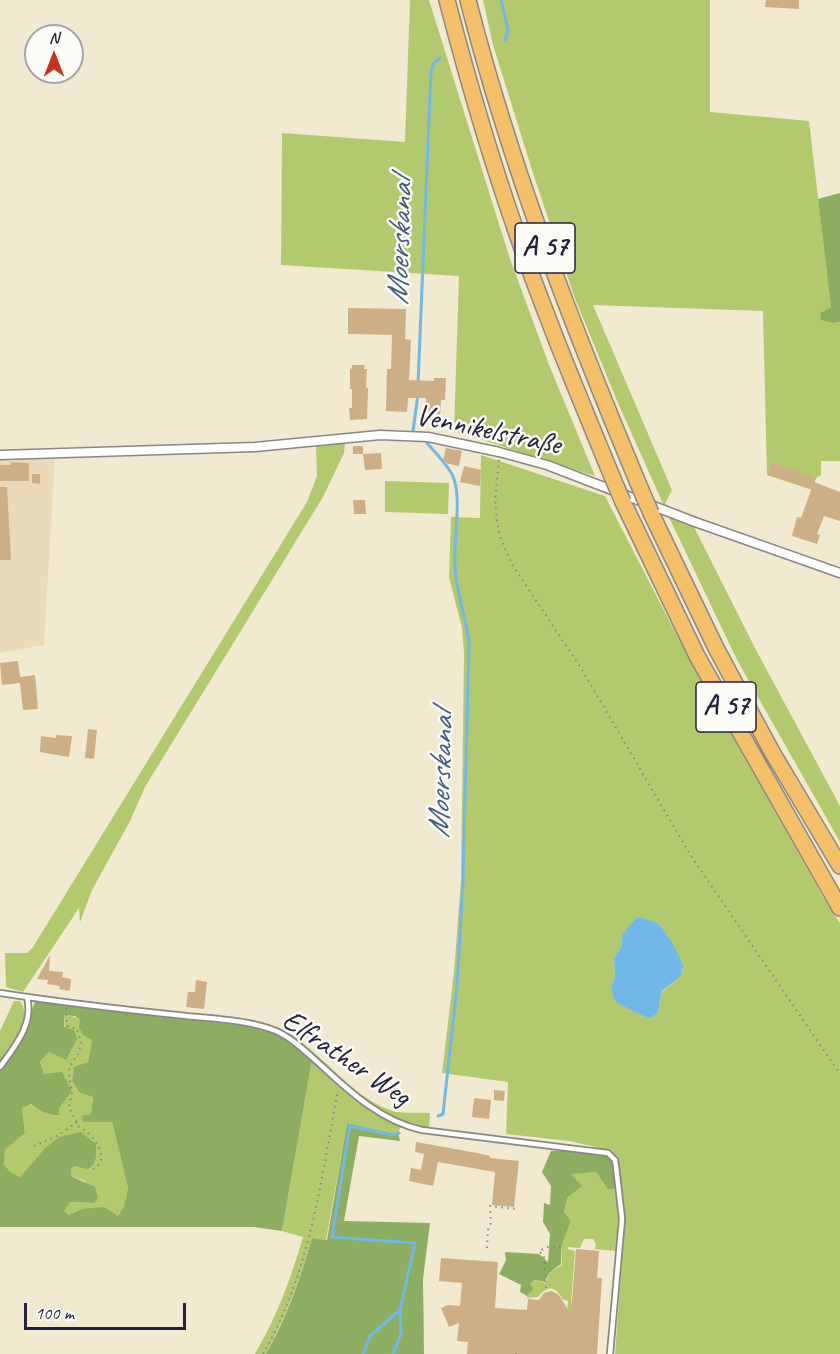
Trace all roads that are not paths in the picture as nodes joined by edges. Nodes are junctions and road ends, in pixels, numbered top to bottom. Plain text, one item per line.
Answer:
1 (447, 0) edge
2 (468, 0) edge
3 (0, 455) edge
4 (840, 573) edge
5 (840, 866) edge
6 (840, 908) edge
7 (0, 993) edge
8 (27, 997) junction
9 (0, 1067) edge
10 (610, 1354) edge

1 - 6 highway, A 57, bridge
2 - 5 highway, A 57, bridge
3 - 4 street, Vennikelstraße
7 - 8 lane, Elfrather Weg
8 - 9 lane
8 - 10 lane, Elfrather Weg

